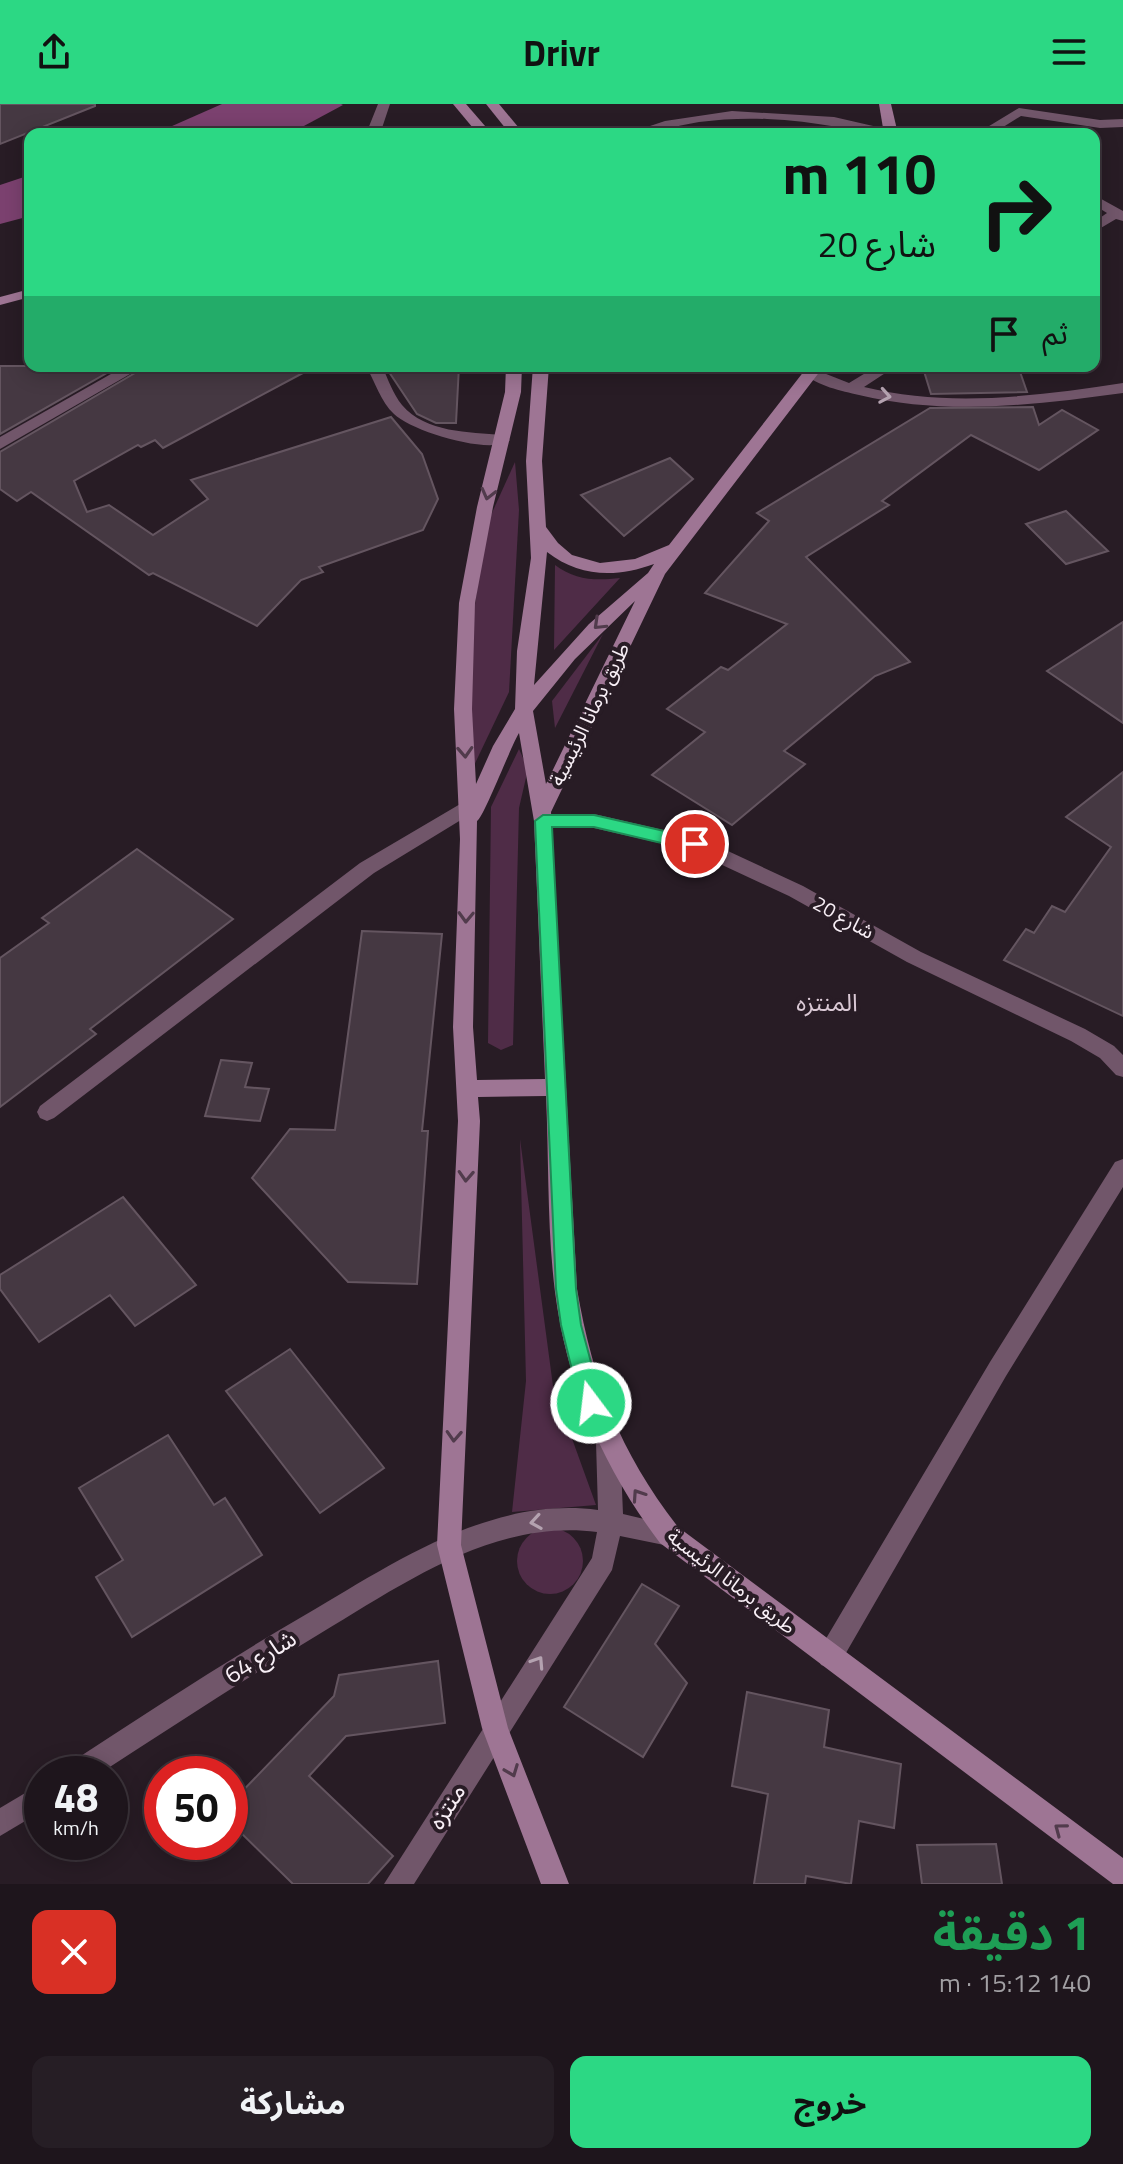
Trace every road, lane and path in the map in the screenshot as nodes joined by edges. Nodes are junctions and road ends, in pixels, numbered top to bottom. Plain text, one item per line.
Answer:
1 (384, 104) edge
2 (459, 104) edge
3 (492, 104) edge
4 (885, 104) edge
5 (737, 108) edge
6 (1123, 123) edge
7 (375, 128) edge
8 (480, 128) edge
9 (512, 128) edge
10 (651, 128) edge
11 (873, 128) edge
12 (892, 128) edge
13 (993, 128) edge
14 (1100, 203) edge
15 (1120, 215) edge
16 (1100, 225) edge
17 (24, 295) edge
18 (0, 301) edge
19 (126, 372) edge
20 (377, 372) edge
21 (514, 372) edge
22 (541, 372) edge
23 (811, 372) edge
24 (818, 372) edge
25 (878, 372) edge
26 (1123, 388) edge
27 (848, 390) junction
28 (502, 440) junction
29 (0, 444) edge
30 (540, 531) junction
31 (680, 545) junction
32 (657, 572) junction
33 (524, 709) junction
34 (467, 807) junction
35 (543, 816) junction
36 (469, 839) junction
37 (1123, 1069) edge
38 (556, 1087) junction
39 (467, 1089) junction
40 (47, 1112) dead end
41 (1123, 1168) edge
42 (608, 1442) junction
43 (611, 1523) junction
44 (669, 1535) junction
45 (449, 1545) junction
46 (830, 1656) junction
47 (495, 1728) junction
48 (104, 1756) edge
49 (24, 1808) edge
50 (0, 1823) edge
51 (1123, 1875) edge
52 (398, 1884) edge
53 (555, 1884) edge

1 - 7 street
2 - 8 main road
3 - 9 main road
4 - 12 main road
5 - 10 street
5 - 11 street
6 - 13 street
14 - 15 street
15 - 16 street
17 - 18 main road
19 - 29 street
20 - 28 street
21 - 28 main road
22 - 30 main road
23 - 31 main road, طريق برمانا الرئيسية
24 - 27 street
25 - 27 street
27 -> 26 street
28 -> 34 main road
30 - 31 main road
30 - 33 main road
31 - 32 main road, طريق برمانا الرئيسية
32 -> 33 main road
32 - 35 main road, طريق برمانا الرئيسية
33 - 35 main road
33 - 36 main road
34 - 36 main road
34 - 40 street
35 - 37 street, شارع 20
35 - 38 main road, طريق برمانا الرئيسية
36 -> 39 main road
38 - 39 main road
38 - 42 main road, طريق برمانا الرئيسية
39 -> 45 main road
41 - 46 street
42 - 43 street, منتزه
44 -> 42 main road, طريق برمانا الرئيسية
43 - 44 street, شارع 64
43 -> 45 street, شارع 64
47 -> 43 street, منتزه
44 - 46 main road, طريق برمانا الرئيسية
45 - 47 main road
45 - 48 street, شارع 64
51 -> 46 main road, طريق برمانا الرئيسية
47 - 52 street, منتزه
47 -> 53 main road
49 - 50 street

